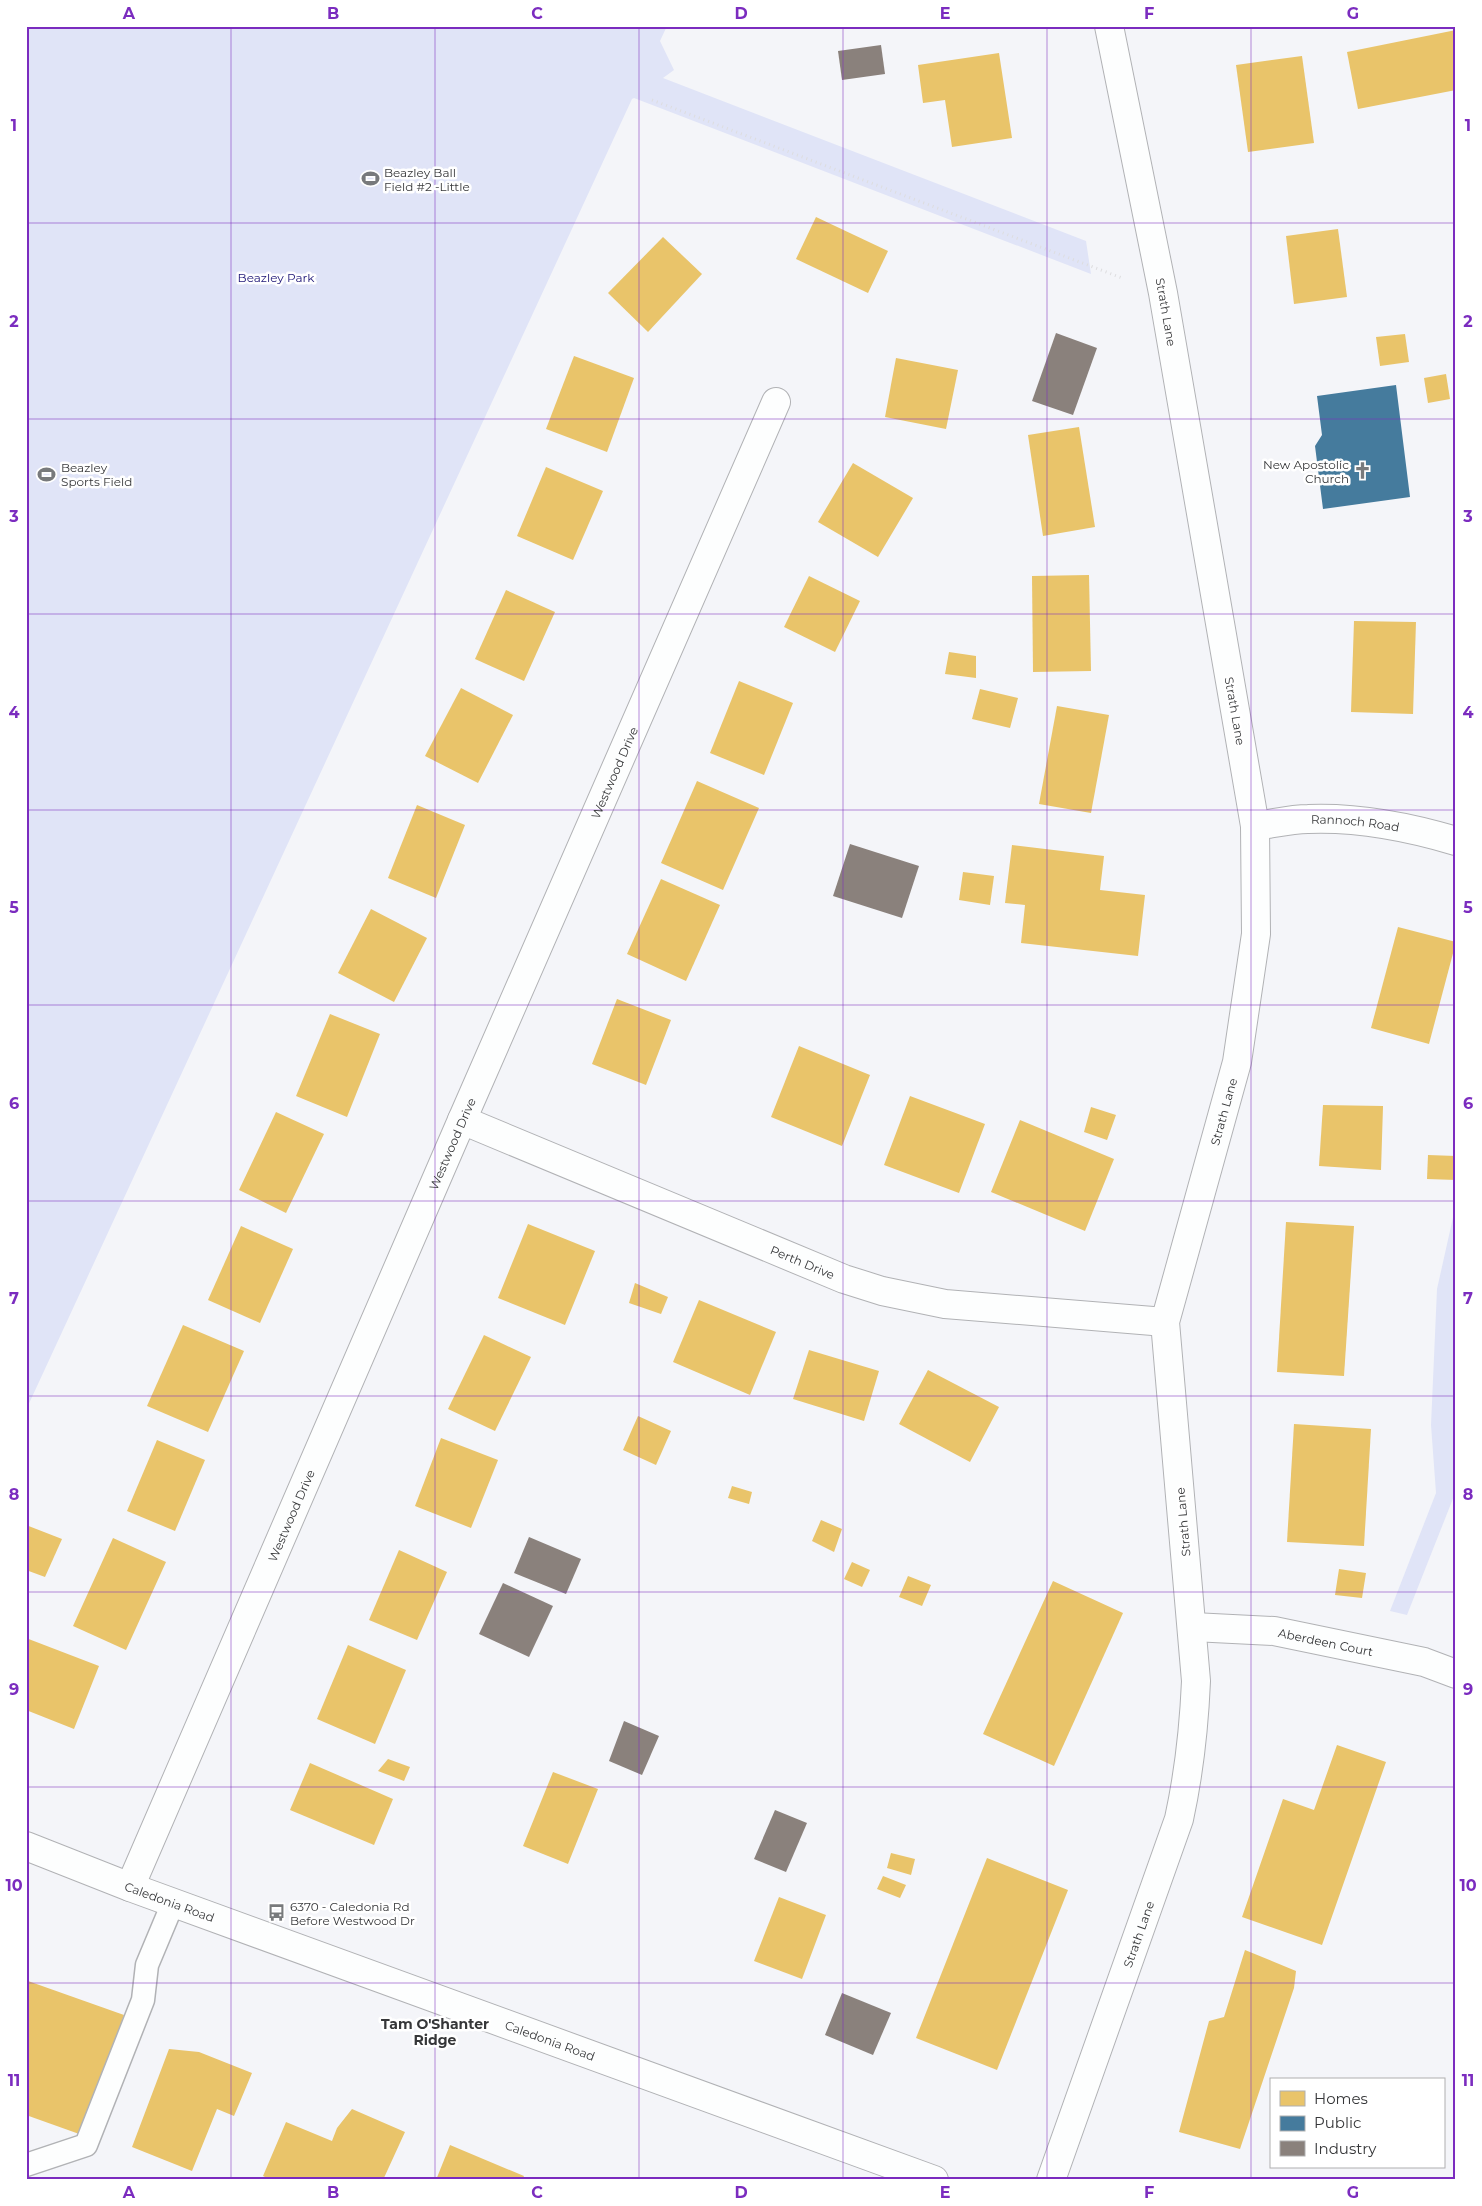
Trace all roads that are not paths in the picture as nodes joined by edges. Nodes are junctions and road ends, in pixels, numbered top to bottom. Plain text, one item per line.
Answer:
1 (1109, 26) edge
2 (776, 402) dead end
3 (1255, 826) junction
4 (1456, 841) edge
5 (462, 1120) junction
6 (1164, 1322) junction
7 (1193, 1626) junction
8 (1456, 1674) edge
9 (26, 1846) edge
10 (130, 1887) junction
11 (173, 1903) junction
12 (26, 2165) edge
13 (934, 2180) edge
14 (1051, 2180) edge

1 - 3 street, Strath Lane
2 - 5 street, Westwood Drive
3 - 4 street, Rannoch Road
3 - 6 street, Strath Lane
5 - 6 street, Perth Drive
5 - 10 street, Westwood Drive
6 - 7 street, Strath Lane
7 - 8 street, Aberdeen Court
7 - 14 street, Strath Lane
9 - 10 street, Caledonia Road
10 - 11 street, Caledonia Road
11 - 12 lane
11 - 13 street, Caledonia Road

